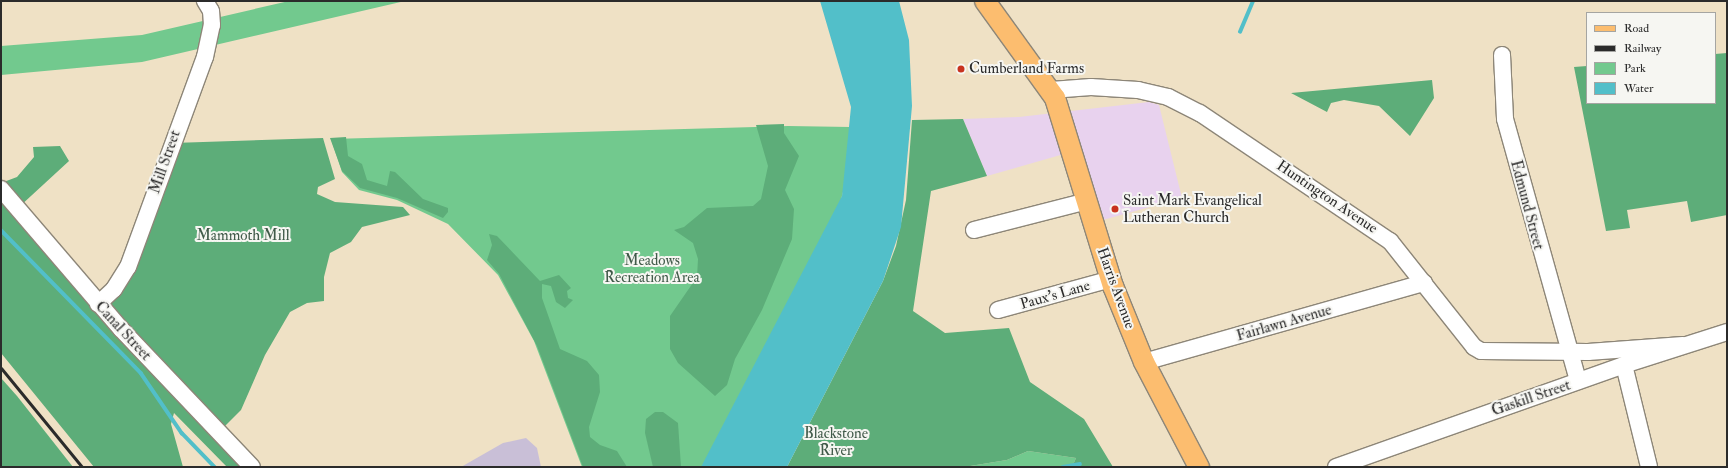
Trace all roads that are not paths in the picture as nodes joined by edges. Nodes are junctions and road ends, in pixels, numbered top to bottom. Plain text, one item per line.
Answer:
1 (985, 1) edge
2 (208, 6) edge
3 (1502, 55) dead end
4 (1053, 95) junction
5 (1, 189) edge
6 (1087, 201) junction
7 (974, 230) dead end
8 (1111, 279) junction
9 (1424, 283) junction
10 (98, 304) junction
11 (998, 310) dead end
12 (1727, 332) edge
13 (1683, 345) junction
14 (1567, 352) junction
15 (1144, 362) junction
16 (1624, 365) junction
17 (1578, 381) junction
18 (252, 467) edge
19 (1199, 467) edge
20 (1336, 467) edge
21 (1649, 467) edge

1 - 4 main road, Harris Avenue
2 - 10 street, Mill Street
3 - 14 street, Edmund Street
4 - 6 main road, Harris Avenue
4 - 9 street, Huntington Avenue
5 - 10 street, Canal Street
6 - 7 street
6 - 8 main road, Harris Avenue
8 - 11 street, Paux's Lane
8 - 15 main road, Harris Avenue
9 - 14 street, Huntington Avenue
9 - 15 street, Fairlawn Avenue
10 - 18 street, Canal Street
12 - 13 street, Gaskill Street
13 - 14 street, Huntington Avenue
13 - 16 street, Gaskill Street
14 - 17 street
15 - 19 main road, Harris Avenue
16 - 17 street, Gaskill Street
16 - 21 street
17 - 20 street, Gaskill Street

